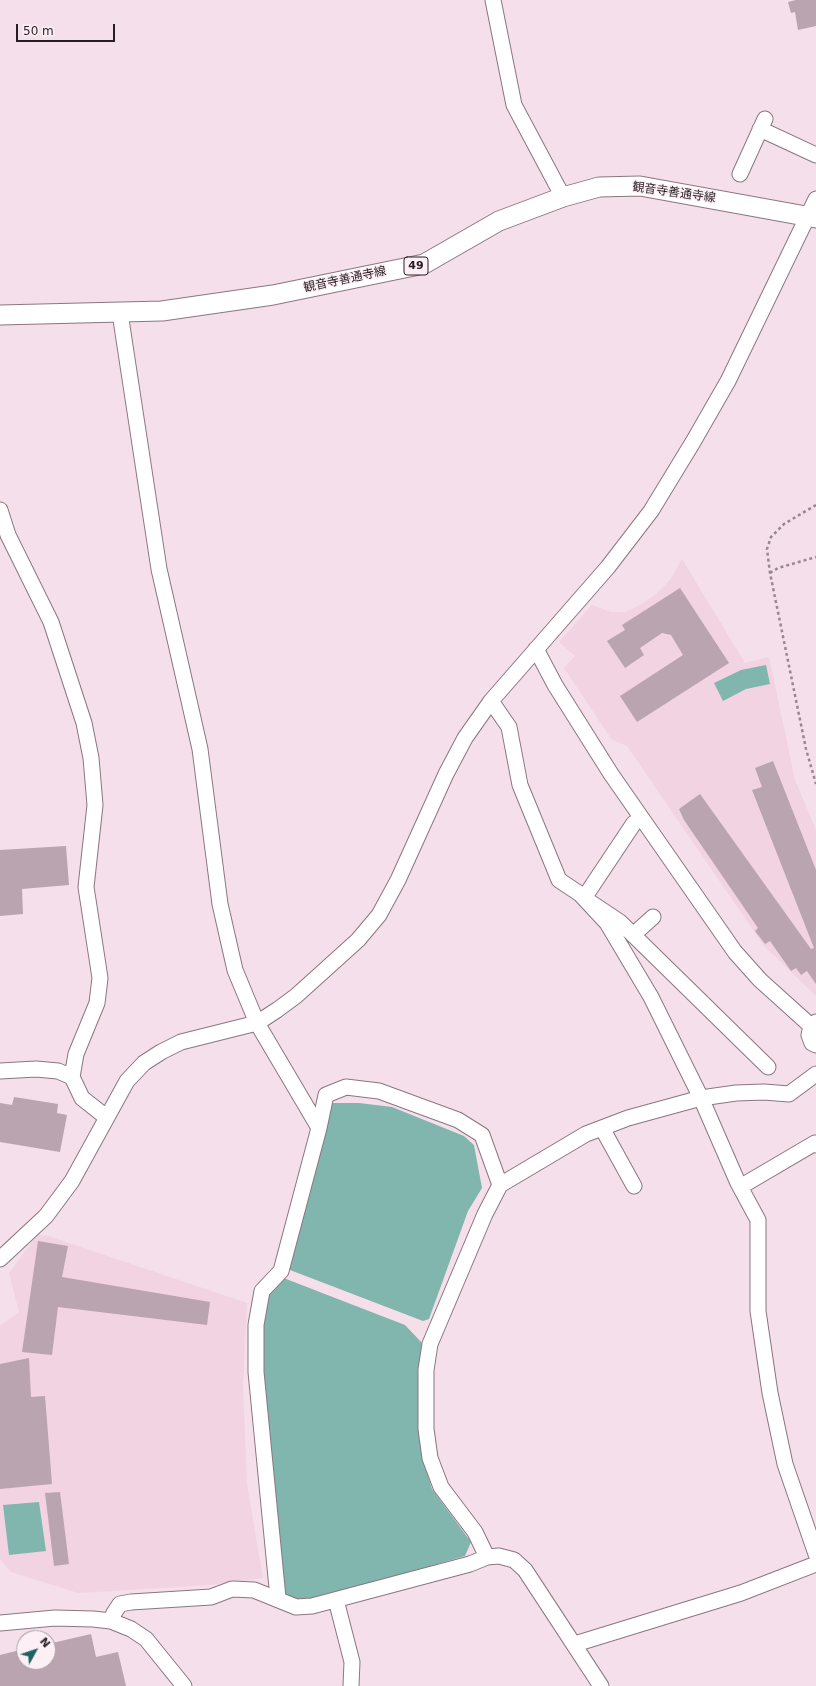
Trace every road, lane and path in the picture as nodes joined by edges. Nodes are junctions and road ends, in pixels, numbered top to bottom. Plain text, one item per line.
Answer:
1 (492, 0) edge
2 (816, 155) edge
3 (740, 174) dead end
4 (563, 197) junction
5 (816, 199) edge
6 (812, 218) edge
7 (120, 313) junction
8 (0, 315) edge
9 (816, 505) edge
10 (0, 510) edge
11 (4, 536) edge
12 (816, 557) edge
13 (770, 572) junction
14 (536, 649) junction
15 (491, 701) junction
16 (816, 784) edge
17 (634, 823) dead end
18 (584, 898) junction
19 (653, 917) dead end
20 (633, 935) junction
21 (257, 1023) junction
22 (813, 1024) edge
23 (816, 1045) edge
24 (768, 1067) dead end
25 (0, 1071) edge
26 (816, 1074) edge
27 (72, 1077) junction
28 (701, 1098) junction
29 (106, 1117) junction
30 (319, 1128) junction
31 (602, 1128) junction
32 (816, 1145) edge
33 (500, 1185) junction
34 (634, 1186) dead end
35 (740, 1187) junction
36 (0, 1259) edge
37 (816, 1554) edge
38 (487, 1557) junction
39 (816, 1564) edge
40 (278, 1598) junction
41 (336, 1600) junction
42 (111, 1621) junction
43 (0, 1624) edge
44 (575, 1644) junction
45 (184, 1686) edge
46 (351, 1686) edge
47 (601, 1686) edge

1 - 4 street
2 - 3 street
4 - 6 main road, 観音寺善通寺線 / 49
4 - 7 main road, 観音寺善通寺線 / 49
5 - 6 street
6 - 14 street
7 - 8 main road, 観音寺善通寺線 / 49
7 - 21 street
9 - 13 path
10 - 11 street
11 - 27 street
12 - 13 path
13 - 16 path
14 - 15 street
14 - 22 street
15 - 18 street
15 - 21 street
17 - 18 street
18 - 20 street
18 - 28 street
19 - 20 street
20 - 24 street
21 - 29 street
21 - 30 street
22 - 23 street
25 - 27 street
26 - 28 street
27 - 29 street
28 - 31 street
28 - 35 street
29 - 36 street
30 - 33 street
30 - 40 street
31 - 33 street
31 - 34 street
32 - 35 street
33 - 38 street
35 - 37 street
38 - 41 street
38 - 44 street
39 - 44 street
40 - 41 street
40 - 42 street
41 - 46 street
42 - 43 street
42 - 45 street
44 - 47 street

